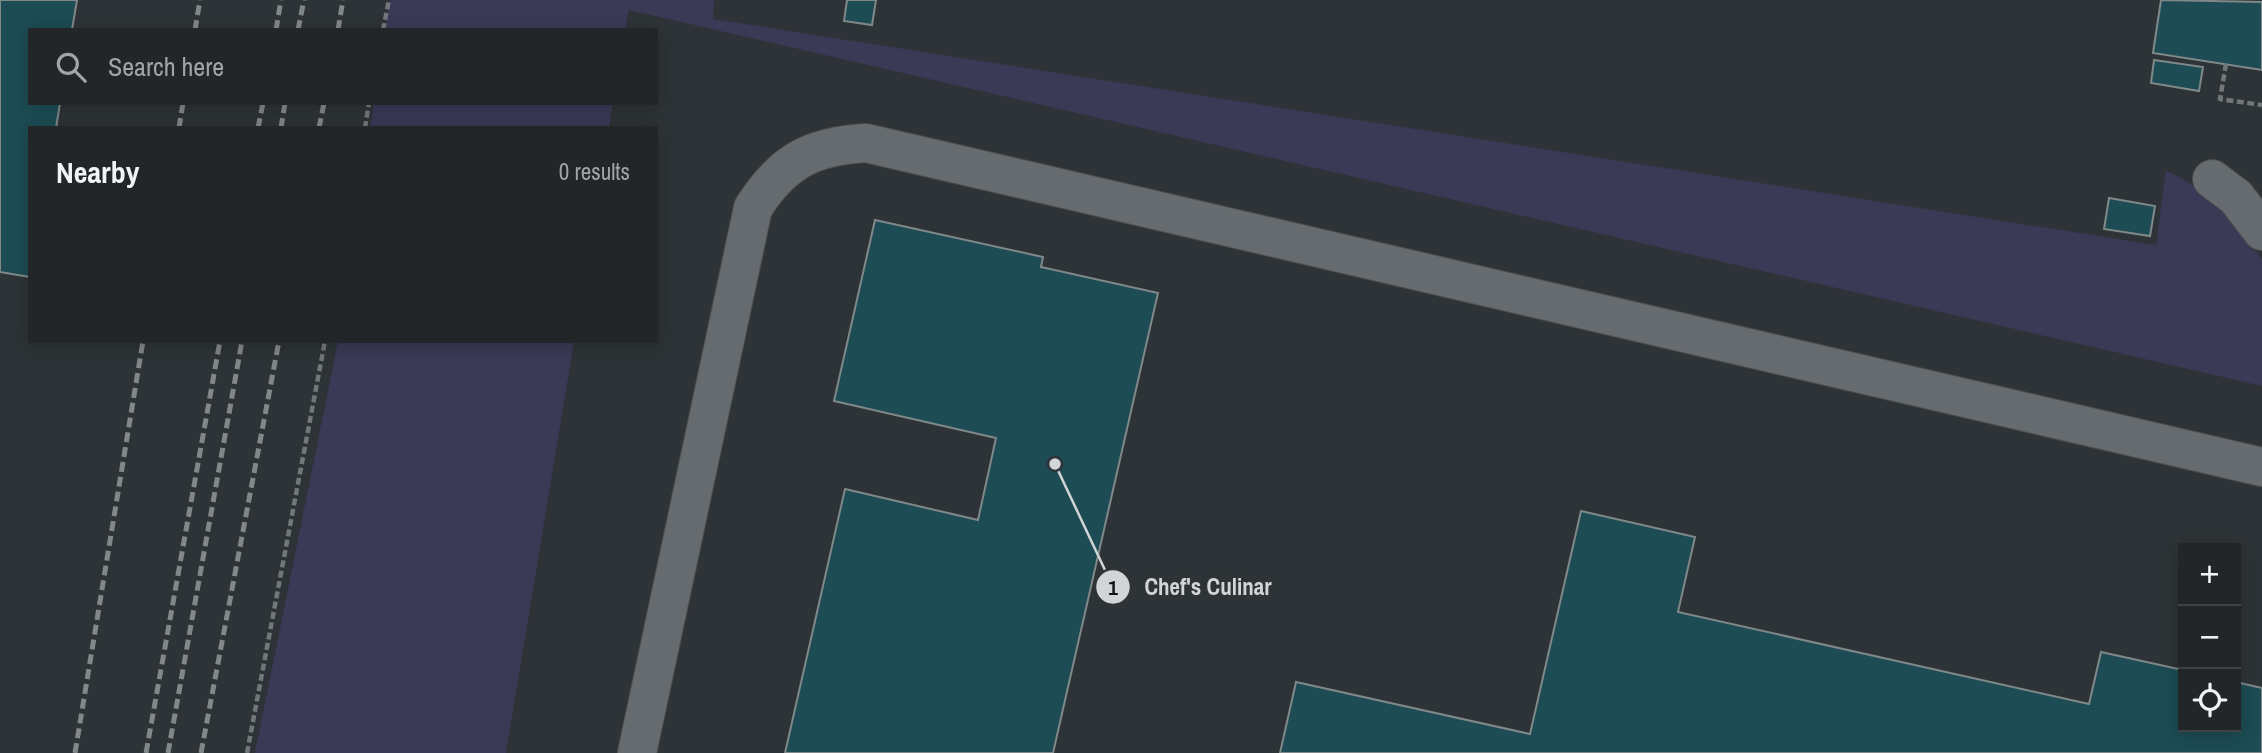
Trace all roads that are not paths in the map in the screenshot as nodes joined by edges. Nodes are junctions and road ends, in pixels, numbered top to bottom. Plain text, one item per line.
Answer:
1 (2212, 179) dead end
2 (2262, 231) edge
3 (2262, 467) edge
4 (637, 753) edge

1 - 2 lane
3 - 4 lane

